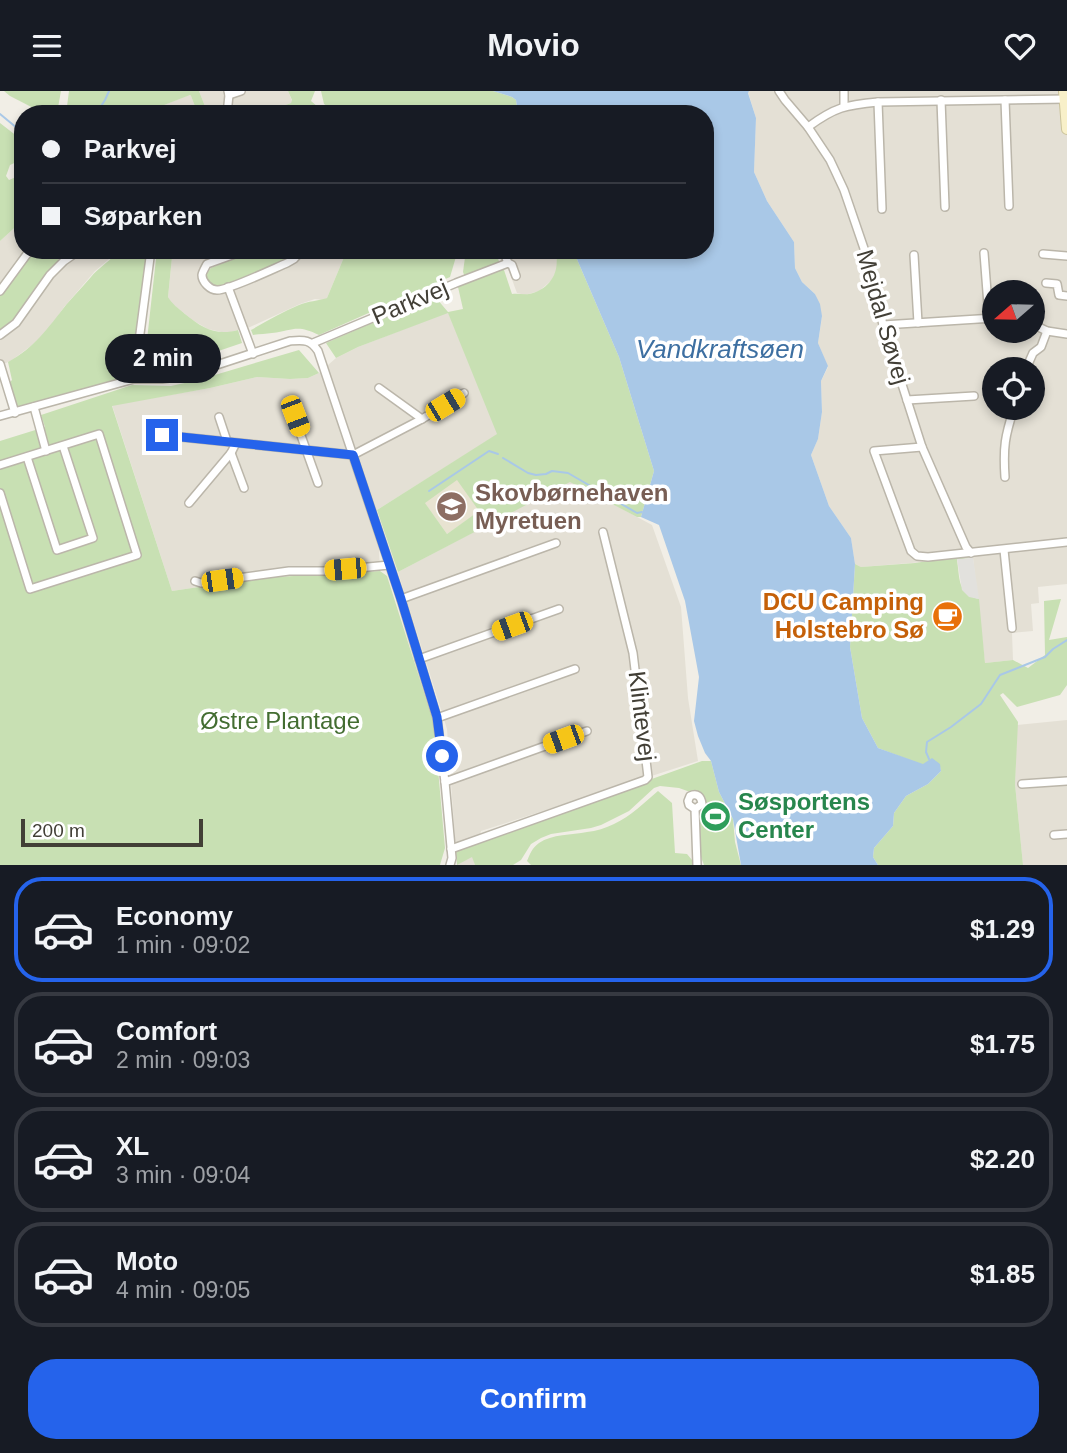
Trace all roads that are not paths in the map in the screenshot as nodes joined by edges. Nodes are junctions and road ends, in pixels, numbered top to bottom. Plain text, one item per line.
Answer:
1 (241, 91) edge
2 (779, 91) edge
3 (844, 91) edge
4 (1017, 91) edge
5 (229, 93) edge
6 (957, 95) edge
7 (1065, 96) edge
8 (941, 100) junction
9 (1005, 100) junction
10 (1017, 100) junction
11 (878, 101) junction
12 (844, 106) junction
13 (808, 127) junction
14 (1067, 129) edge
15 (1009, 206) dead end
16 (945, 207) dead end
17 (882, 209) dead end
18 (984, 253) dead end
19 (1043, 254) dead end
20 (914, 255) dead end
21 (1067, 256) edge
22 (23, 259) edge
23 (67, 259) edge
24 (151, 259) edge
25 (221, 259) edge
26 (295, 259) edge
27 (506, 259) edge
28 (508, 263) junction
29 (516, 276) dead end
30 (987, 280) edge
31 (1046, 283) dead end
32 (228, 287) junction
33 (0, 291) edge
34 (1067, 296) edge
35 (982, 320) edge
36 (918, 323) junction
37 (883, 325) junction
38 (1047, 331) joint
39 (1067, 334) edge
40 (0, 335) edge
41 (313, 344) junction
42 (253, 354) junction
43 (1031, 357) edge
44 (0, 363) edge
45 (134, 379) junction
46 (379, 388) dead end
47 (464, 393) dead end
48 (974, 396) dead end
49 (907, 400) junction
50 (34, 407) junction
51 (15, 413) junction
52 (0, 416) edge
53 (295, 416) dead end
54 (219, 417) dead end
55 (422, 419) junction
56 (1010, 420) edge
57 (162, 435) dead end
58 (232, 442) junction
59 (63, 446) junction
60 (922, 447) junction
61 (307, 450) junction
62 (46, 451) junction
63 (231, 453) junction
64 (353, 455) junction
65 (27, 457) junction
66 (0, 465) edge
67 (1005, 477) dead end
68 (318, 483) dead end
69 (244, 488) dead end
70 (0, 493) edge
71 (189, 503) dead end
72 (603, 532) dead end
73 (1067, 542) edge
74 (556, 543) dead end
75 (1003, 550) junction
76 (971, 553) junction
77 (389, 565) junction
78 (195, 581) dead end
79 (401, 599) junction
80 (559, 609) dead end
81 (1012, 628) dead end
82 (419, 659) junction
83 (575, 669) dead end
84 (437, 717) junction
85 (587, 731) dead end
86 (1067, 781) edge
87 (445, 782) junction
88 (1022, 784) dead end
89 (695, 809) dead end
90 (1067, 834) edge
91 (1054, 835) dead end
92 (451, 849) junction
93 (450, 865) edge
94 (697, 865) edge

1 - 5 street
2 - 13 street, Mejdal Søvej
3 - 12 street
4 - 10 street
6 - 8 street
6 - 9 street
7 - 10 street
7 - 14 street
8 - 11 street
8 - 16 street
9 - 10 street
9 - 15 street
11 - 12 street
11 - 17 street
12 - 13 street
13 - 37 street, Mejdal Søvej
18 - 30 street
19 - 21 street
20 - 36 street
22 - 33 street
23 - 40 street
24 - 45 street
25 - 32 street
26 - 32 street
27 - 28 street
28 - 29 street
28 - 41 street, Parkvej
31 - 34 street
32 - 42 street
35 - 36 street
36 - 37 street
37 - 49 street, Mejdal Søvej
38 - 39 street
38 - 43 street
41 - 42 street, Parkvej
41 - 64 street
42 - 45 street, Parkvej
44 - 51 street
45 - 50 street, Parkvej
46 - 55 street
47 - 55 street
48 - 49 street
49 - 60 street, Mejdal Søvej
50 - 51 street, Parkvej
50 - 62 street
51 - 52 street, Parkvej
53 - 61 street
54 - 58 street
55 - 64 street
56 - 67 street
57 - 58 street
58 - 61 street
58 - 63 street
59 - 62 street
59 - 65 street
59 - 70 street
60 - 76 street, Mejdal Søvej
60 - 76 street
61 - 64 street
61 - 68 street
62 - 65 street
63 - 69 street
63 - 71 street
64 - 77 street
65 - 66 street
72 - 92 street, Klintevej
73 - 75 street
74 - 79 street
75 - 76 street
75 - 81 street
77 - 78 street
77 - 79 street
79 - 82 street
80 - 82 street
82 - 84 street
83 - 84 street
84 - 87 street
85 - 87 street
86 - 88 street
87 - 92 street
89 - 94 street
90 - 91 street
92 - 93 street

